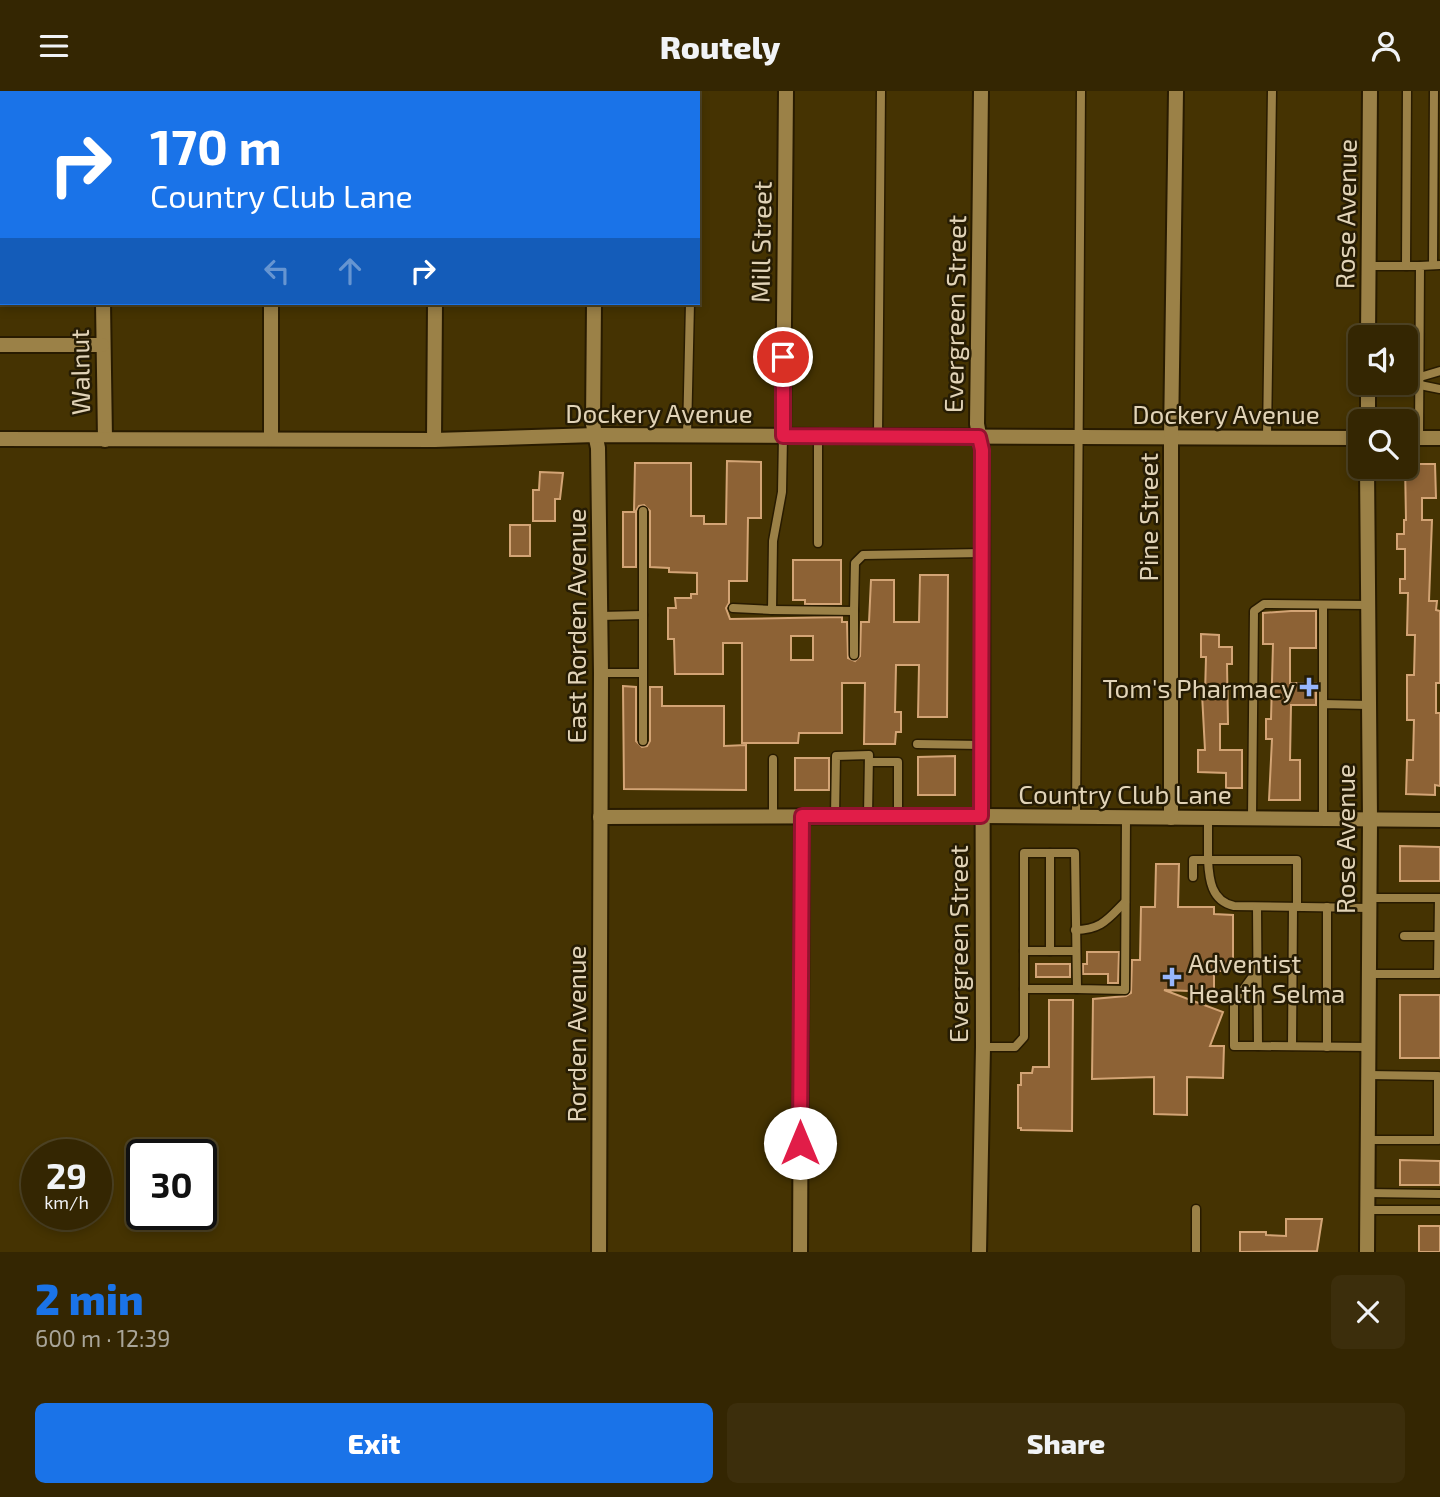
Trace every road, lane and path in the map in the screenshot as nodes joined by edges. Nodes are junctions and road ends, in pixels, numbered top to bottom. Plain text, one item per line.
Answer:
1 (786, 91) edge
2 (881, 91) edge
3 (981, 91) edge
4 (1081, 91) edge
5 (1176, 91) edge
6 (1272, 91) edge
7 (1370, 91) edge
8 (1407, 91) edge
9 (1434, 91) edge
10 (1437, 206) edge
11 (1406, 265) junction
12 (1436, 265) edge
13 (1369, 266) junction
14 (1420, 266) junction
15 (103, 305) edge
16 (271, 305) edge
17 (435, 305) edge
18 (594, 305) edge
19 (690, 305) edge
20 (1368, 325) edge
21 (0, 345) edge
22 (102, 345) junction
23 (1440, 371) edge
24 (1420, 381) junction
25 (1440, 389) edge
26 (1416, 409) edge
27 (595, 435) junction
28 (687, 435) junction
29 (783, 436) junction
30 (877, 436) junction
31 (818, 437) junction
32 (979, 437) junction
33 (1078, 437) junction
34 (1171, 437) junction
35 (1267, 437) junction
36 (1348, 438) edge
37 (1418, 438) edge
38 (1440, 438) edge
39 (0, 439) edge
40 (271, 439) junction
41 (105, 440) junction
42 (434, 440) junction
43 (1367, 479) edge
44 (643, 511) dead end
45 (818, 543) dead end
46 (982, 553) junction
47 (1324, 605) junction
48 (1367, 605) junction
49 (733, 608) dead end
50 (772, 610) junction
51 (854, 611) junction
52 (600, 615) junction
53 (643, 615) junction
54 (854, 655) dead end
55 (601, 673) junction
56 (642, 673) junction
57 (1323, 704) junction
58 (1368, 705) junction
59 (643, 741) dead end
60 (917, 744) dead end
61 (981, 745) junction
62 (774, 759) dead end
63 (869, 762) junction
64 (773, 816) junction
65 (802, 816) junction
66 (835, 816) junction
67 (868, 816) junction
68 (898, 816) junction
69 (981, 816) junction
70 (600, 817) junction
71 (1076, 817) junction
72 (1126, 817) junction
73 (1171, 818) junction
74 (1208, 818) junction
75 (1252, 818) junction
76 (1324, 818) junction
77 (1370, 820) junction
78 (1440, 820) edge
79 (1049, 853) junction
80 (1208, 860) junction
81 (1192, 877) dead end
82 (1125, 902) junction
83 (1369, 903) junction
84 (1257, 907) junction
85 (1295, 907) junction
86 (1328, 907) junction
87 (1075, 930) junction
88 (1404, 936) dead end
89 (1439, 936) edge
90 (1024, 951) junction
91 (1049, 951) junction
92 (1075, 951) junction
93 (1258, 969) junction
94 (1368, 974) junction
95 (1024, 989) junction
96 (1077, 989) junction
97 (1258, 1046) junction
98 (1292, 1046) junction
99 (983, 1047) junction
100 (1328, 1047) junction
101 (1368, 1047) junction
102 (1367, 1075) junction
103 (1368, 1140) junction
104 (1368, 1193) junction
105 (1440, 1194) edge
106 (1196, 1209) dead end
107 (1367, 1210) junction
108 (1440, 1210) edge
109 (599, 1252) edge
110 (800, 1252) edge
111 (979, 1252) edge
112 (1196, 1252) edge
113 (1367, 1252) edge

1 - 29 street, Mill Street
2 - 30 lane
3 - 32 street, Evergreen Street
4 - 33 lane
5 - 34 street, Pine Street
6 - 35 lane
7 - 13 street, Rose Avenue
8 - 11 lane
9 - 10 lane
10 - 12 lane
11 - 13 lane
11 - 14 lane
12 - 14 lane
13 - 20 street, Rose Avenue
14 - 24 lane
15 - 22 street, Walnut
16 - 40 street
17 - 42 street
18 - 27 street, East Rorden Avenue
19 - 28 lane
21 - 22 street
22 - 41 street, Walnut
23 - 24 lane
24 - 25 lane
24 - 26 lane
27 - 28 street, Dockery Avenue
27 - 42 street, Dockery Avenue
27 - 52 street, East Rorden Avenue
28 - 29 street, Dockery Avenue
29 - 31 street, Dockery Avenue
29 - 50 lane
30 - 31 street, Dockery Avenue
30 - 32 street, Dockery Avenue
31 - 45 lane
32 - 33 street, Dockery Avenue
32 - 46 street, Evergreen Street
33 - 34 street, Dockery Avenue
33 - 71 lane
34 - 35 street, Dockery Avenue
34 - 73 street, Pine Street
35 - 36 street, Dockery Avenue
37 - 38 street
39 - 41 street, Dockery Avenue
40 - 41 street, Dockery Avenue
40 - 42 street, Dockery Avenue
43 - 48 street, Rose Avenue
44 - 53 lane
46 - 51 lane
46 - 61 street, Evergreen Street
47 - 48 lane
47 - 57 lane
47 - 75 lane
48 - 58 street, Rose Avenue
49 - 50 lane
50 - 51 lane
51 - 54 lane
52 - 53 lane
52 - 55 street, East Rorden Avenue
53 - 56 lane
55 - 56 lane
55 - 70 street, East Rorden Avenue
56 - 59 lane
57 - 58 lane
57 - 76 lane
58 - 77 street, Rose Avenue
60 - 61 lane
61 - 69 street, Evergreen Street
62 - 64 lane
63 - 66 lane
63 - 67 lane
63 - 68 lane
64 - 65 street, Country Club Lane
64 - 70 street, Country Club Lane
65 - 66 street, Country Club Lane
65 - 110 street
66 - 67 street, Country Club Lane
67 - 68 street, Country Club Lane
68 - 69 street, Country Club Lane
69 - 71 street, Country Club Lane
69 - 99 street, Evergreen Street
70 - 109 street, Rorden Avenue
71 - 72 street, Country Club Lane
72 - 73 street, Country Club Lane
72 - 82 lane
73 - 74 street, Country Club Lane
74 - 75 street, Country Club Lane
74 - 80 lane
75 - 76 street, Country Club Lane
76 - 77 street, Country Club Lane
77 - 78 street, Country Club Lane
77 - 83 street, Rose Avenue
79 - 87 lane
79 - 90 lane
79 - 91 lane
80 - 81 lane
80 - 84 lane
80 - 85 lane
82 - 87 lane
82 - 96 lane
83 - 86 lane
83 - 89 lane
83 - 94 street, Rose Avenue
84 - 85 lane
84 - 93 lane
85 - 86 lane
85 - 98 lane
86 - 100 lane
87 - 92 lane
88 - 89 lane
89 - 94 lane
90 - 91 lane
90 - 95 lane
91 - 92 lane
92 - 96 lane
93 - 97 lane
93 - 97 lane
94 - 101 street, Rose Avenue
95 - 96 lane
95 - 99 lane
97 - 98 lane
98 - 100 lane
99 - 111 street, Evergreen Street
100 - 101 lane
101 - 102 street, Rose Avenue
102 - 103 street, Rose Avenue
102 - 103 lane
103 - 104 street, Rose Avenue
104 - 105 lane
104 - 107 street, Rose Avenue
106 - 112 lane
107 - 108 lane
107 - 113 street, Rose Avenue

